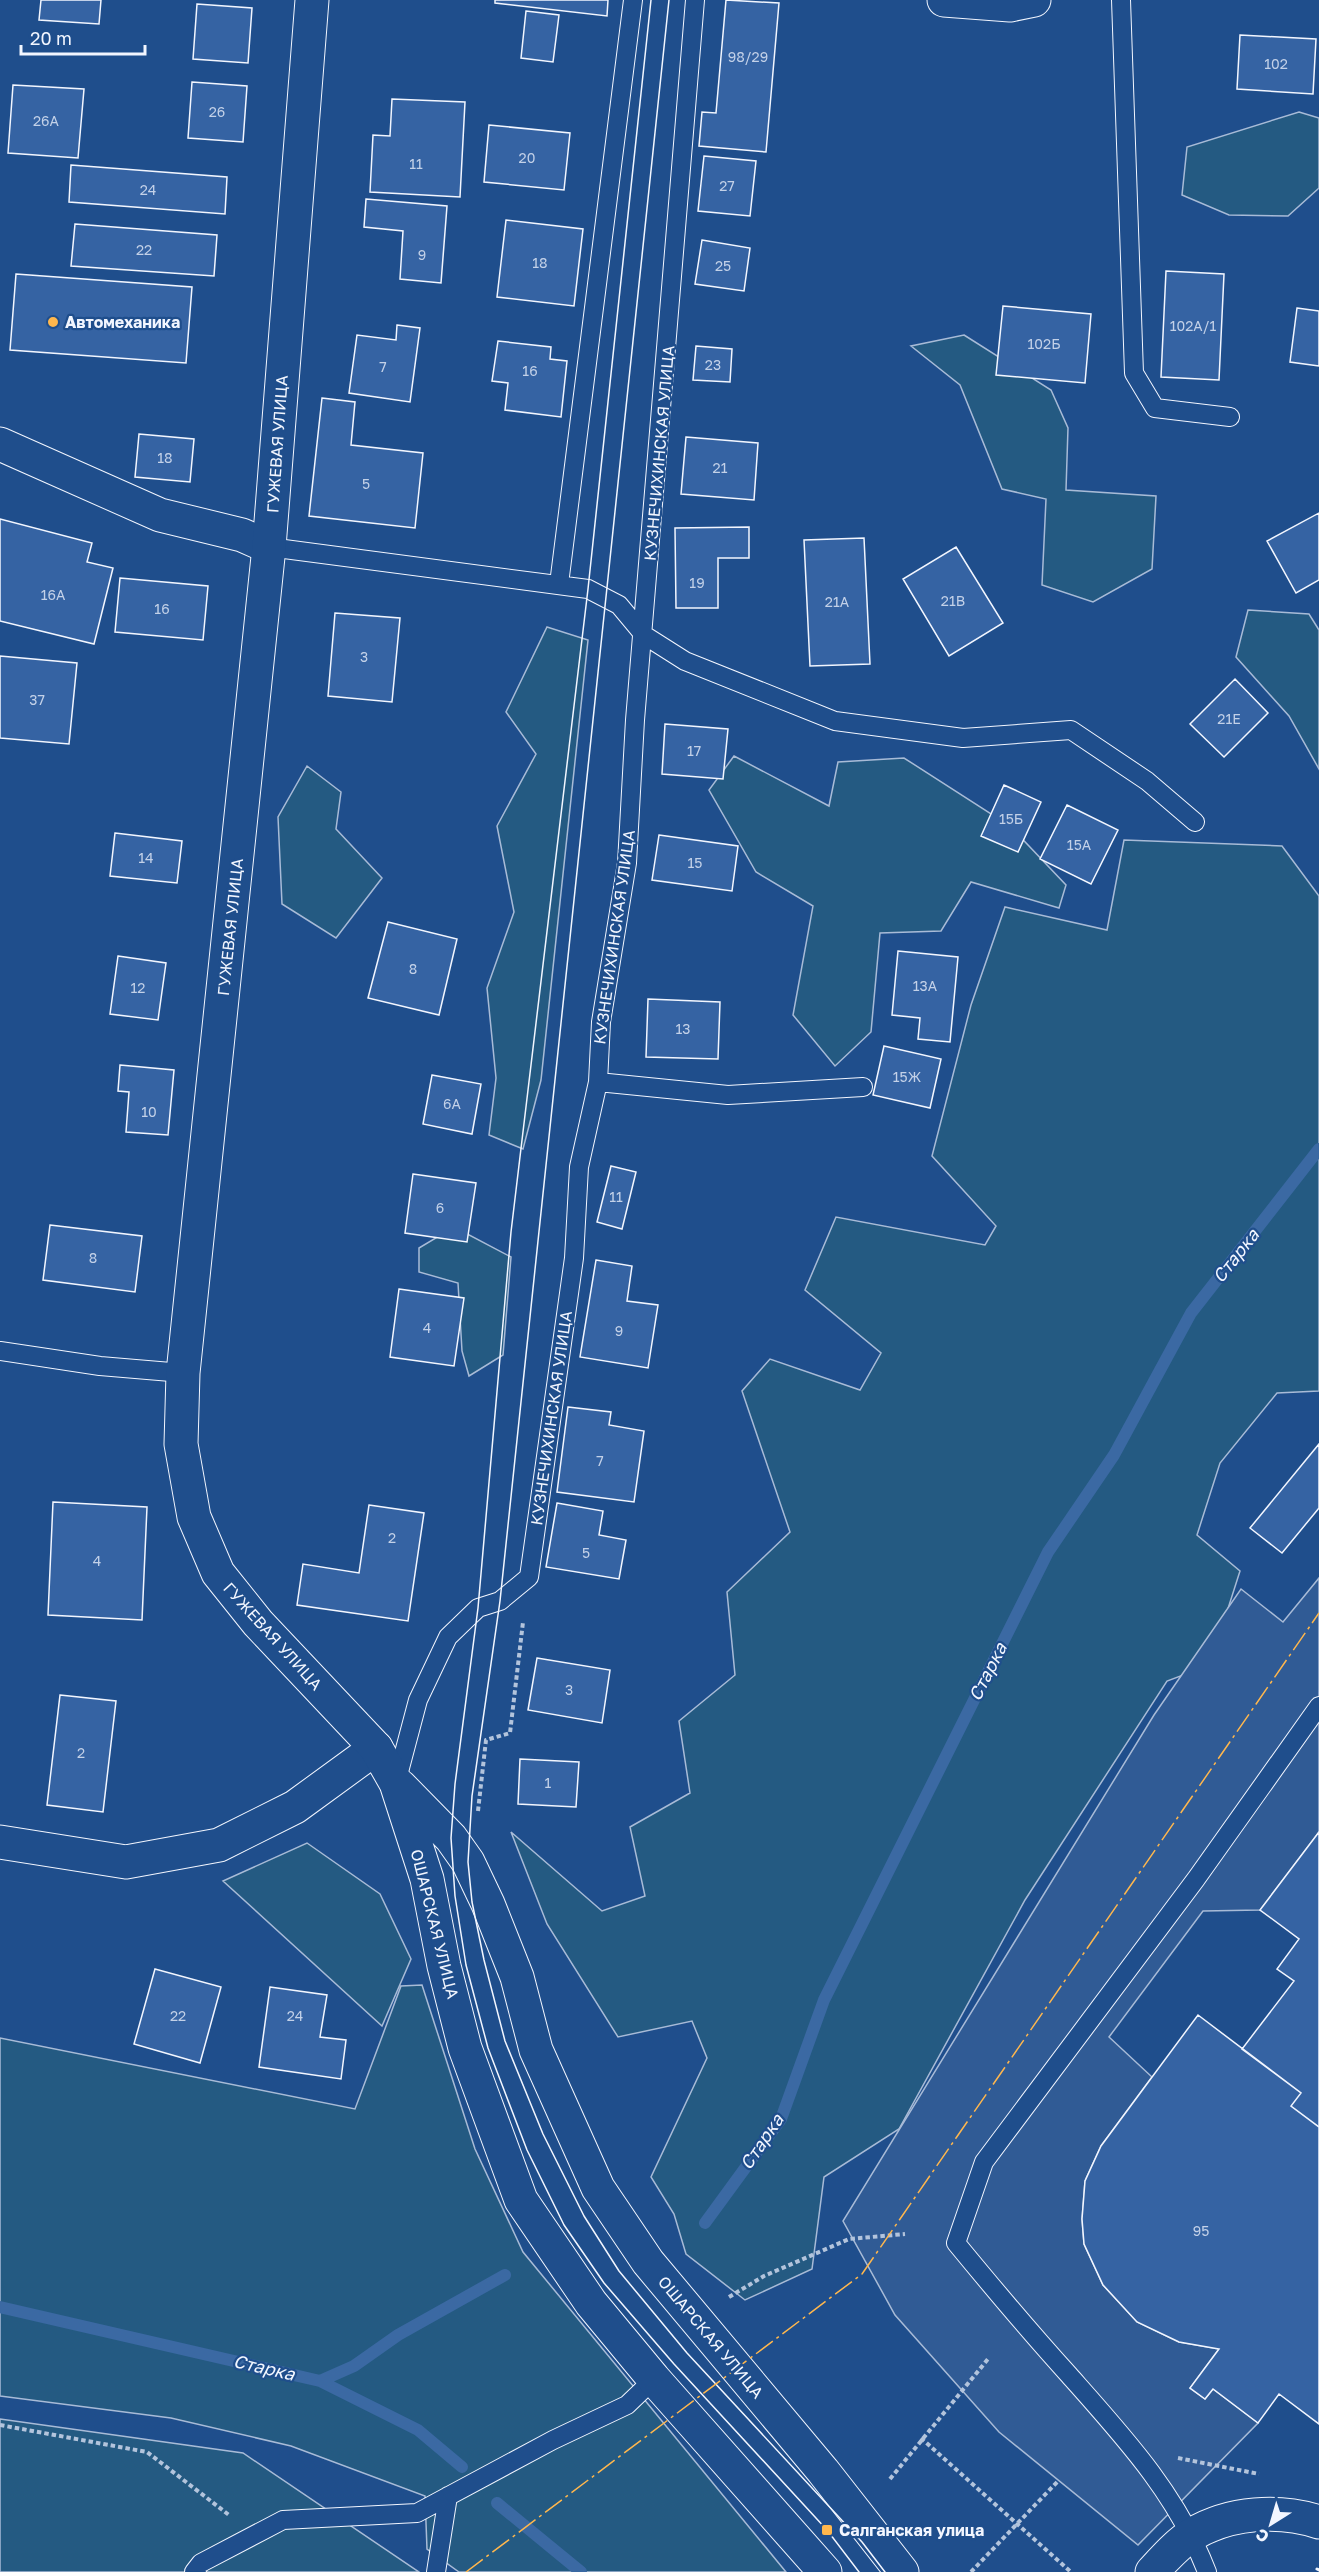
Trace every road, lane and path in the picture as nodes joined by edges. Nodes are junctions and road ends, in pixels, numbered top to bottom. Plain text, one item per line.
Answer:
1 (312, 0) edge
2 (633, 0) edge
3 (695, 0) edge
4 (944, 0) edge
5 (1034, 0) edge
6 (1121, 0) edge
7 (1230, 417) dead end
8 (0, 444) edge
9 (269, 547) junction
10 (559, 584) junction
11 (644, 635) junction
12 (1196, 822) dead end
13 (598, 1082) junction
14 (863, 1088) dead end
15 (0, 1351) edge
16 (183, 1373) junction
17 (529, 1577) junction
18 (1319, 1707) edge
19 (376, 1748) junction
20 (396, 1783) junction
21 (477, 1820) dead end
22 (0, 1842) edge
23 (905, 2234) dead end
24 (727, 2298) dead end
25 (988, 2359) dead end
26 (654, 2379) junction
27 (0, 2425) edge
28 (921, 2438) junction
29 (1136, 2450) junction
30 (1266, 2475) dead end
31 (890, 2479) dead end
32 (1059, 2480) dead end
33 (448, 2496) junction
34 (1319, 2522) edge
35 (1017, 2524) junction
36 (1193, 2535) junction
37 (250, 2537) junction
38 (194, 2572) edge
39 (436, 2572) edge
40 (825, 2572) edge
41 (902, 2572) edge
42 (971, 2572) edge
43 (1071, 2572) edge
44 (1152, 2572) edge
45 (1207, 2572) edge

1 - 9 street, ГУЖЕВАЯ УЛИЦА
2 - 10 lane
3 - 11 lane, КУЗНЕЧИХИНСКАЯ УЛИЦА
4 - 5 street
6 - 7 lane
8 - 9 street
9 - 10 lane
9 - 16 street, ГУЖЕВАЯ УЛИЦА
10 - 11 lane
11 - 12 lane
11 - 13 lane, КУЗНЕЧИХИНСКАЯ УЛИЦА
13 - 14 lane
13 - 17 lane, КУЗНЕЧИХИНСКАЯ УЛИЦА
15 - 16 lane
16 - 19 street, ГУЖЕВАЯ УЛИЦА
17 - 20 lane
17 - 21 path
18 - 29 lane
19 - 20 street, ГУЖЕВАЯ УЛИЦА
19 - 22 street
20 - 26 street, ОШАРСКАЯ УЛИЦА
20 - 41 street, ОШАРСКАЯ УЛИЦА
23 - 24 path
25 - 28 path
26 - 33 lane
26 - 40 street, ОШАРСКАЯ УЛИЦА
27 - 37 path
28 - 31 path
28 - 35 path
29 - 30 path
29 - 36 lane
32 - 35 path
33 - 37 lane
33 - 39 lane
34 - 36 street
35 - 42 path
35 - 43 path
36 - 44 street
36 - 45 lane
37 - 38 lane

